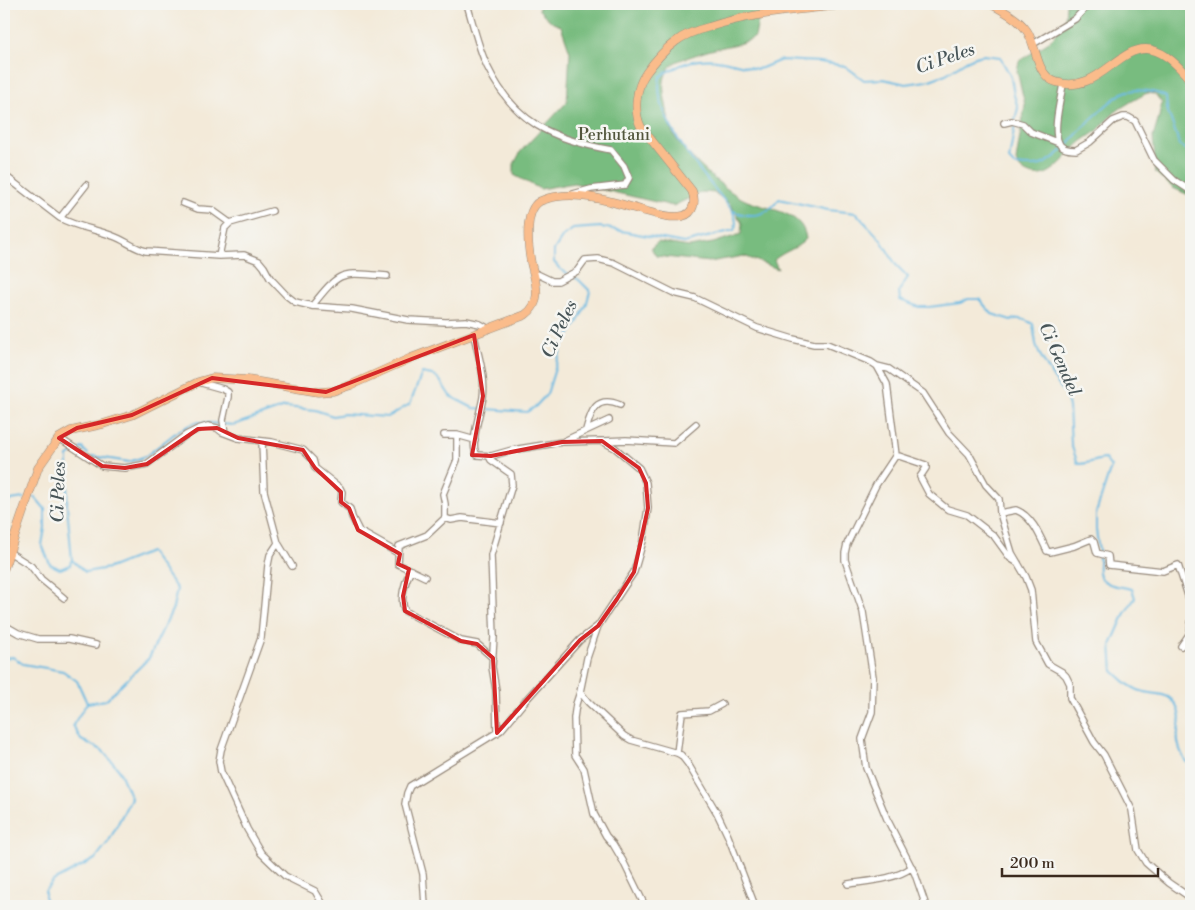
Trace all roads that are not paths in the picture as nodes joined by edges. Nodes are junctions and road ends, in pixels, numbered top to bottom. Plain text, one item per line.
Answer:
1 (467, 4) edge
2 (848, 4) edge
3 (991, 4) edge
4 (1089, 4) edge
5 (1033, 44) junction
6 (1191, 81) edge
7 (1063, 84) junction
8 (1004, 123) dead end
9 (1060, 144) junction
10 (4, 175) edge
11 (86, 185) dead end
12 (1191, 190) edge
13 (570, 196) junction
14 (183, 203) dead end
15 (272, 211) dead end
16 (60, 218) junction
17 (230, 222) junction
18 (219, 256) junction
19 (533, 272) junction
20 (387, 276) dead end
21 (312, 306) junction
22 (480, 324) junction
23 (490, 329) junction
24 (471, 336) junction
25 (877, 366) junction
26 (198, 382) junction
27 (620, 405) dead end
28 (609, 420) dead end
29 (696, 424) dead end
30 (224, 428) junction
31 (586, 430) junction
32 (444, 435) dead end
33 (457, 435) junction
34 (59, 438) junction
35 (475, 440) junction
36 (602, 441) junction
37 (262, 442) junction
38 (562, 442) junction
39 (896, 455) junction
40 (488, 456) junction
41 (1000, 513) junction
42 (445, 518) junction
43 (501, 523) junction
44 (278, 543) junction
45 (9, 552) junction
46 (398, 552) junction
47 (1018, 563) junction
48 (292, 566) dead end
49 (4, 568) edge
50 (411, 570) junction
51 (425, 576) dead end
52 (64, 598) dead end
53 (1191, 605) edge
54 (1191, 622) edge
55 (4, 625) edge
56 (598, 626) junction
57 (96, 645) dead end
58 (1181, 646) dead end
59 (493, 658) junction
60 (580, 692) junction
61 (722, 704) dead end
62 (497, 733) junction
63 (677, 754) junction
64 (912, 867) junction
65 (848, 884) dead end
66 (1191, 898) edge
67 (324, 906) edge
68 (425, 906) edge
69 (645, 906) edge
70 (755, 906) edge
71 (926, 906) edge

1 - 13 street
2 - 13 highway
3 - 5 highway
4 - 5 street
5 - 7 highway
6 - 7 highway
7 - 9 street
8 - 9 street
9 - 12 street
10 - 16 street
11 - 16 street
13 - 19 highway
14 - 17 street
15 - 17 street
16 - 18 street
17 - 18 street
18 - 21 street
19 - 23 highway
19 - 25 street
20 - 21 street
21 - 22 street
22 - 23 street
22 - 24 street
23 - 24 highway
24 - 26 highway
24 - 35 street
25 - 39 street
25 - 41 street
26 - 30 street
26 - 34 highway
27 - 31 street
28 - 31 street
29 - 36 street
30 - 34 street
30 - 37 street
31 - 38 street
32 - 33 street
33 - 35 street
33 - 42 street
34 - 45 highway
35 - 40 street
36 - 38 street
36 - 56 street
37 - 44 street
37 - 46 street
38 - 40 street
39 - 47 street
39 - 64 street
40 - 43 street
41 - 47 street
41 - 53 street
42 - 43 street
42 - 46 street
43 - 59 street
44 - 48 street
44 - 67 street
45 - 49 highway
45 - 52 street
46 - 50 street
47 - 66 street
50 - 51 street
50 - 59 street
54 - 58 street
55 - 57 street
56 - 60 street
56 - 62 street
59 - 62 street
60 - 63 street
60 - 69 street
61 - 63 street
62 - 68 street
63 - 70 street
64 - 65 street
64 - 71 street

